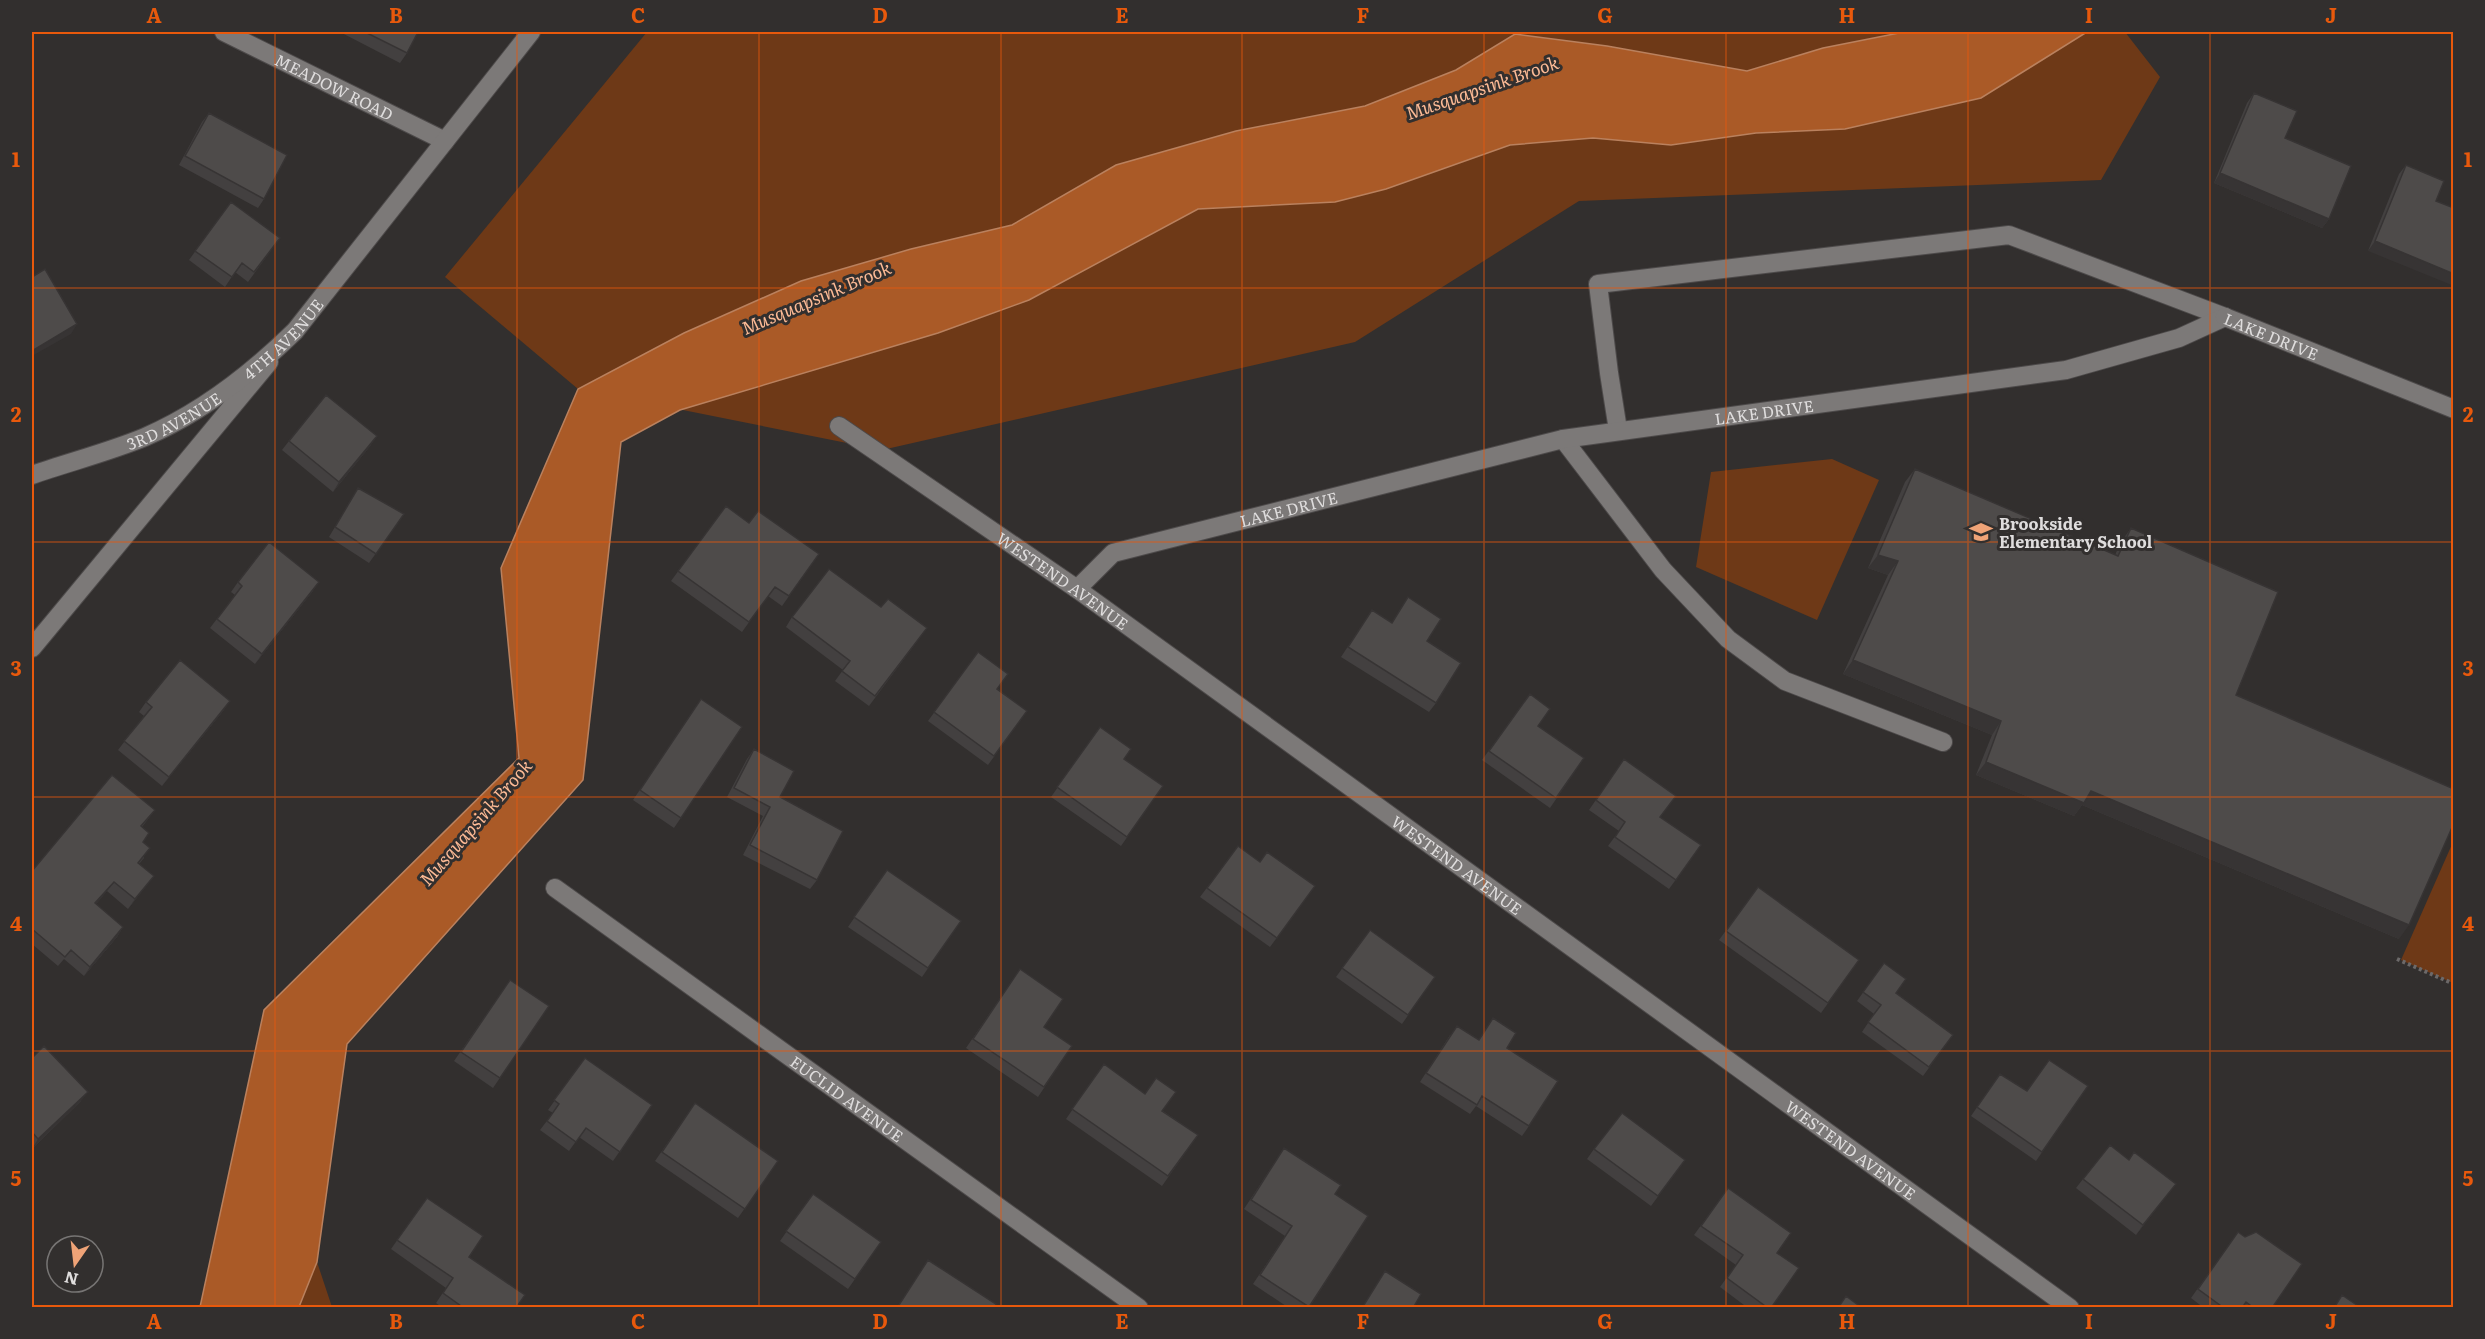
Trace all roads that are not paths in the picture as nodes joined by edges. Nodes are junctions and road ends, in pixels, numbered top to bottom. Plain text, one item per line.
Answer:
1 (224, 32) edge
2 (531, 32) edge
3 (445, 141) junction
4 (2225, 317) junction
5 (295, 331) junction
6 (2454, 408) edge
7 (839, 426) dead end
8 (1618, 430) junction
9 (1563, 439) junction
10 (32, 475) edge
11 (1077, 589) junction
12 (32, 648) edge
13 (1942, 742) dead end
14 (555, 888) dead end
15 (1139, 1308) edge
16 (2070, 1308) edge

1 - 3 street, MEADOW ROAD
2 - 3 street, 4TH AVENUE
3 - 5 street, 4TH AVENUE
4 - 6 street, LAKE DRIVE
4 - 8 street, LAKE DRIVE
4 - 8 street
5 - 10 street, 3RD AVENUE
5 - 12 street, 4TH AVENUE
7 - 11 street, WESTEND AVENUE
8 - 9 street, LAKE DRIVE
9 - 11 street, LAKE DRIVE
9 - 13 street
11 - 16 street, WESTEND AVENUE
14 - 15 street, EUCLID AVENUE

